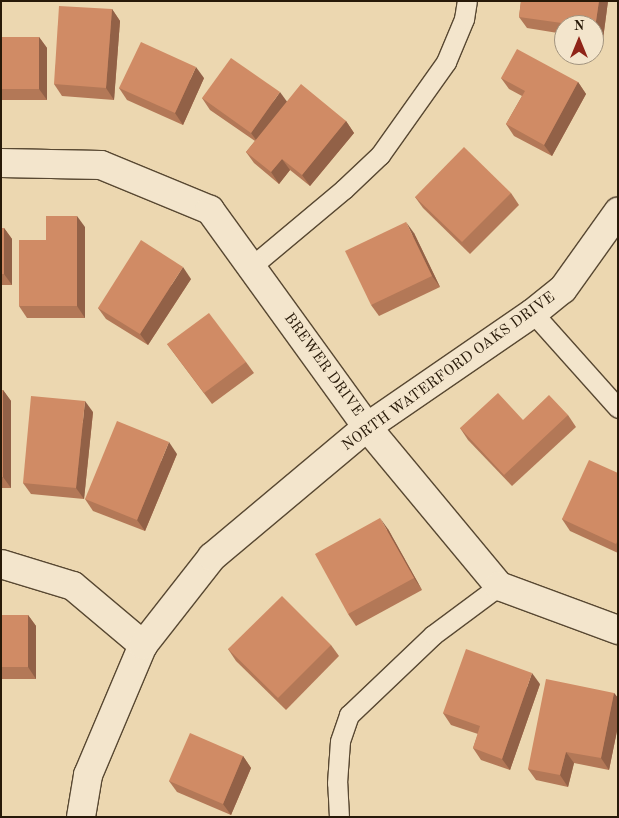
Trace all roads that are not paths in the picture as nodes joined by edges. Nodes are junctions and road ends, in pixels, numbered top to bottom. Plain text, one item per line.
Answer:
1 (467, 1) edge
2 (1, 162) edge
3 (618, 212) edge
4 (252, 266) junction
5 (533, 313) junction
6 (618, 408) edge
7 (367, 427) junction
8 (1, 564) edge
9 (499, 586) junction
10 (618, 630) edge
11 (143, 645) junction
12 (81, 817) edge
13 (339, 817) edge

1 - 4 lane
2 - 4 street, BREWER DRIVE
3 - 5 street, NORTH WATERFORD OAKS DRIVE
4 - 7 street, BREWER DRIVE
5 - 6 lane
5 - 7 street, NORTH WATERFORD OAKS DRIVE
7 - 9 street, BREWER DRIVE
7 - 11 street, NORTH WATERFORD OAKS DRIVE
8 - 11 street
9 - 10 street
9 - 13 lane
11 - 12 street, NORTH WATERFORD OAKS DRIVE

